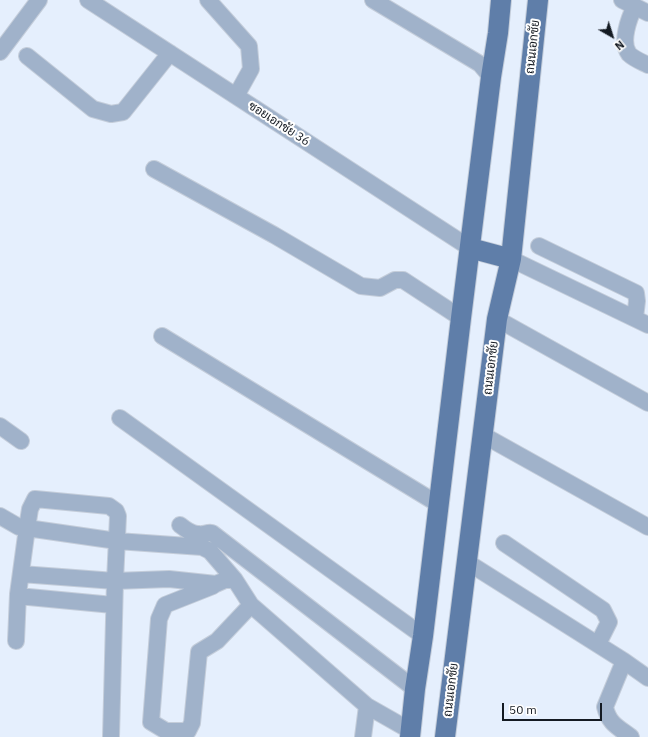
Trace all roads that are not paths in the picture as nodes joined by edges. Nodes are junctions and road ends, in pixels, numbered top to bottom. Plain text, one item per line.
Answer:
1 (39, 0) edge
2 (88, 0) edge
3 (208, 0) edge
4 (373, 0) edge
5 (501, 0) edge
6 (538, 0) edge
7 (635, 6) edge
8 (0, 52) edge
9 (170, 53) junction
10 (27, 56) dead end
11 (648, 66) edge
12 (491, 77) junction
13 (236, 96) junction
14 (154, 169) dead end
15 (539, 246) dead end
16 (470, 248) junction
17 (511, 259) junction
18 (461, 318) junction
19 (497, 319) junction
20 (641, 322) edge
21 (162, 336) dead end
22 (648, 403) edge
23 (120, 418) dead end
24 (0, 426) edge
25 (483, 435) junction
26 (21, 441) dead end
27 (438, 504) junction
28 (0, 516) edge
29 (180, 525) dead end
30 (23, 527) junction
31 (648, 527) edge
32 (117, 541) junction
33 (504, 543) dead end
34 (467, 562) junction
35 (21, 574) junction
36 (235, 580) junction
37 (115, 581) junction
38 (216, 584) junction
39 (18, 596) junction
40 (113, 605) junction
41 (251, 606) junction
42 (423, 636) junction
43 (16, 641) dead end
44 (598, 644) junction
45 (624, 661) junction
46 (648, 678) edge
47 (415, 689) junction
48 (366, 706) junction
49 (410, 734) edge
50 (111, 737) edge
51 (363, 737) edge
52 (445, 737) edge
53 (631, 737) edge

1 - 8 street
2 - 9 street, ซอยเอกชัย 36
3 - 13 street
4 - 12 street
5 - 12 main road
6 - 17 main road, ถนนเอกชัย
7 - 11 street
9 - 10 street
9 - 13 street, ซอยเอกชัย 36
12 - 16 main road
13 - 16 street, ซอยเอกชัย 36
14 - 18 street
15 - 20 street
16 - 17 main road
16 - 18 main road
17 - 19 main road, ถนนเอกชัย
17 - 20 street
18 - 27 main road
19 - 22 street
19 - 25 main road, ถนนเอกชัย
21 - 27 street
23 - 42 street
24 - 26 street
25 - 31 street
25 - 34 main road, ถนนเอกชัย
27 - 42 main road
28 - 30 street
29 - 47 street
30 - 32 street
30 - 32 street
30 - 35 street
32 - 36 street
32 - 37 street
33 - 44 street
34 - 44 street
34 - 52 main road, ถนนเอกชัย
35 - 37 street
35 - 39 street
36 - 38 street
36 - 41 street
37 - 38 street
37 - 40 street
38 - 41 street
39 - 40 street
39 - 43 street
40 - 50 street
41 - 48 street
42 - 47 main road
44 - 45 street
45 - 46 street
45 - 53 street
47 - 49 main road
48 - 49 street
48 - 51 street

